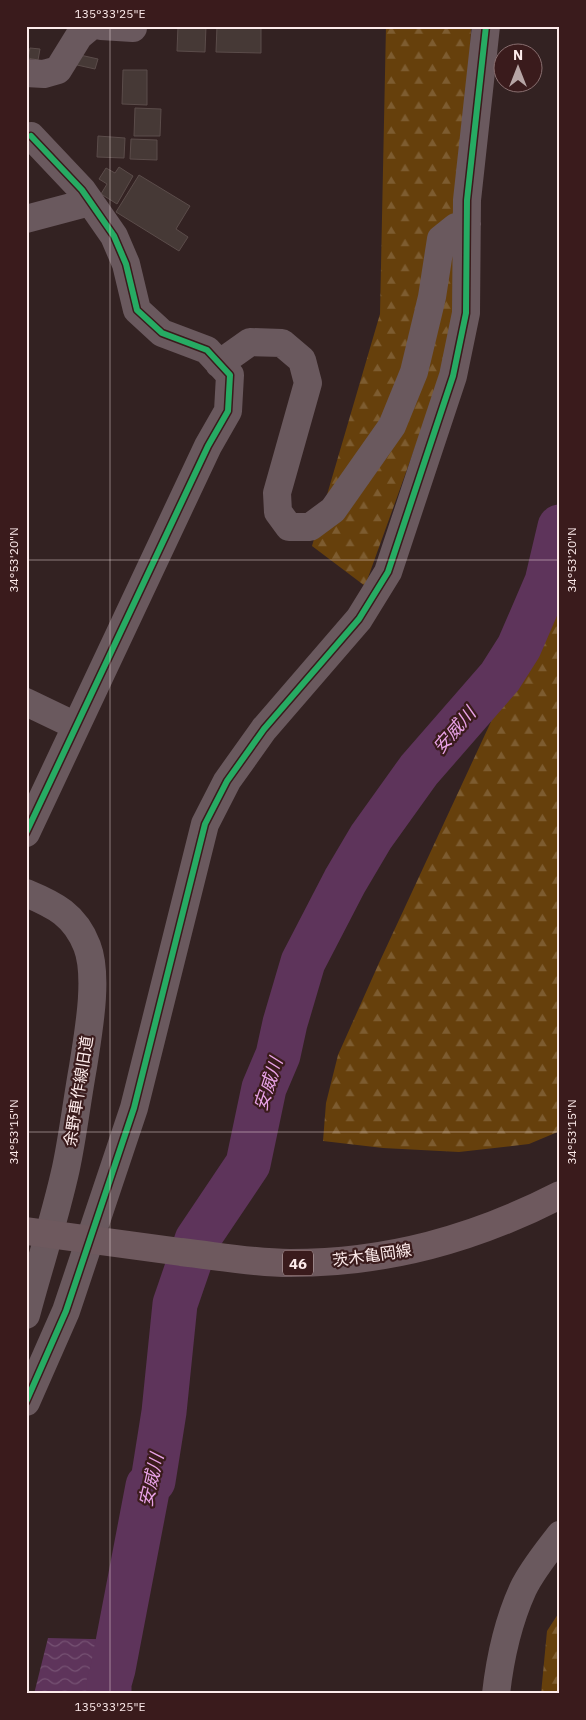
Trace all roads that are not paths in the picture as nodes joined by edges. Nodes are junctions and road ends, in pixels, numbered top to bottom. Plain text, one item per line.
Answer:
1 (91, 26) edge
2 (101, 26) edge
3 (486, 26) edge
4 (133, 28) dead end
5 (26, 73) edge
6 (31, 136) dead end
7 (90, 202) junction
8 (26, 219) edge
9 (467, 224) junction
10 (219, 364) junction
11 (26, 702) edge
12 (76, 726) junction
13 (26, 833) edge
14 (38, 898) edge
15 (560, 1195) edge
16 (26, 1231) edge
17 (26, 1315) edge
18 (26, 1402) edge
19 (560, 1535) edge
20 (496, 1694) edge

1 - 5 street
2 - 4 street
3 - 9 street
6 - 7 street
7 - 8 street
7 - 10 street
9 - 10 street
9 - 18 street
10 - 12 street
11 - 12 street
12 - 13 street
14 - 17 street, 余野車作線旧道
15 - 16 main road, 茨木亀岡線 / 46, bridge
19 - 20 street

